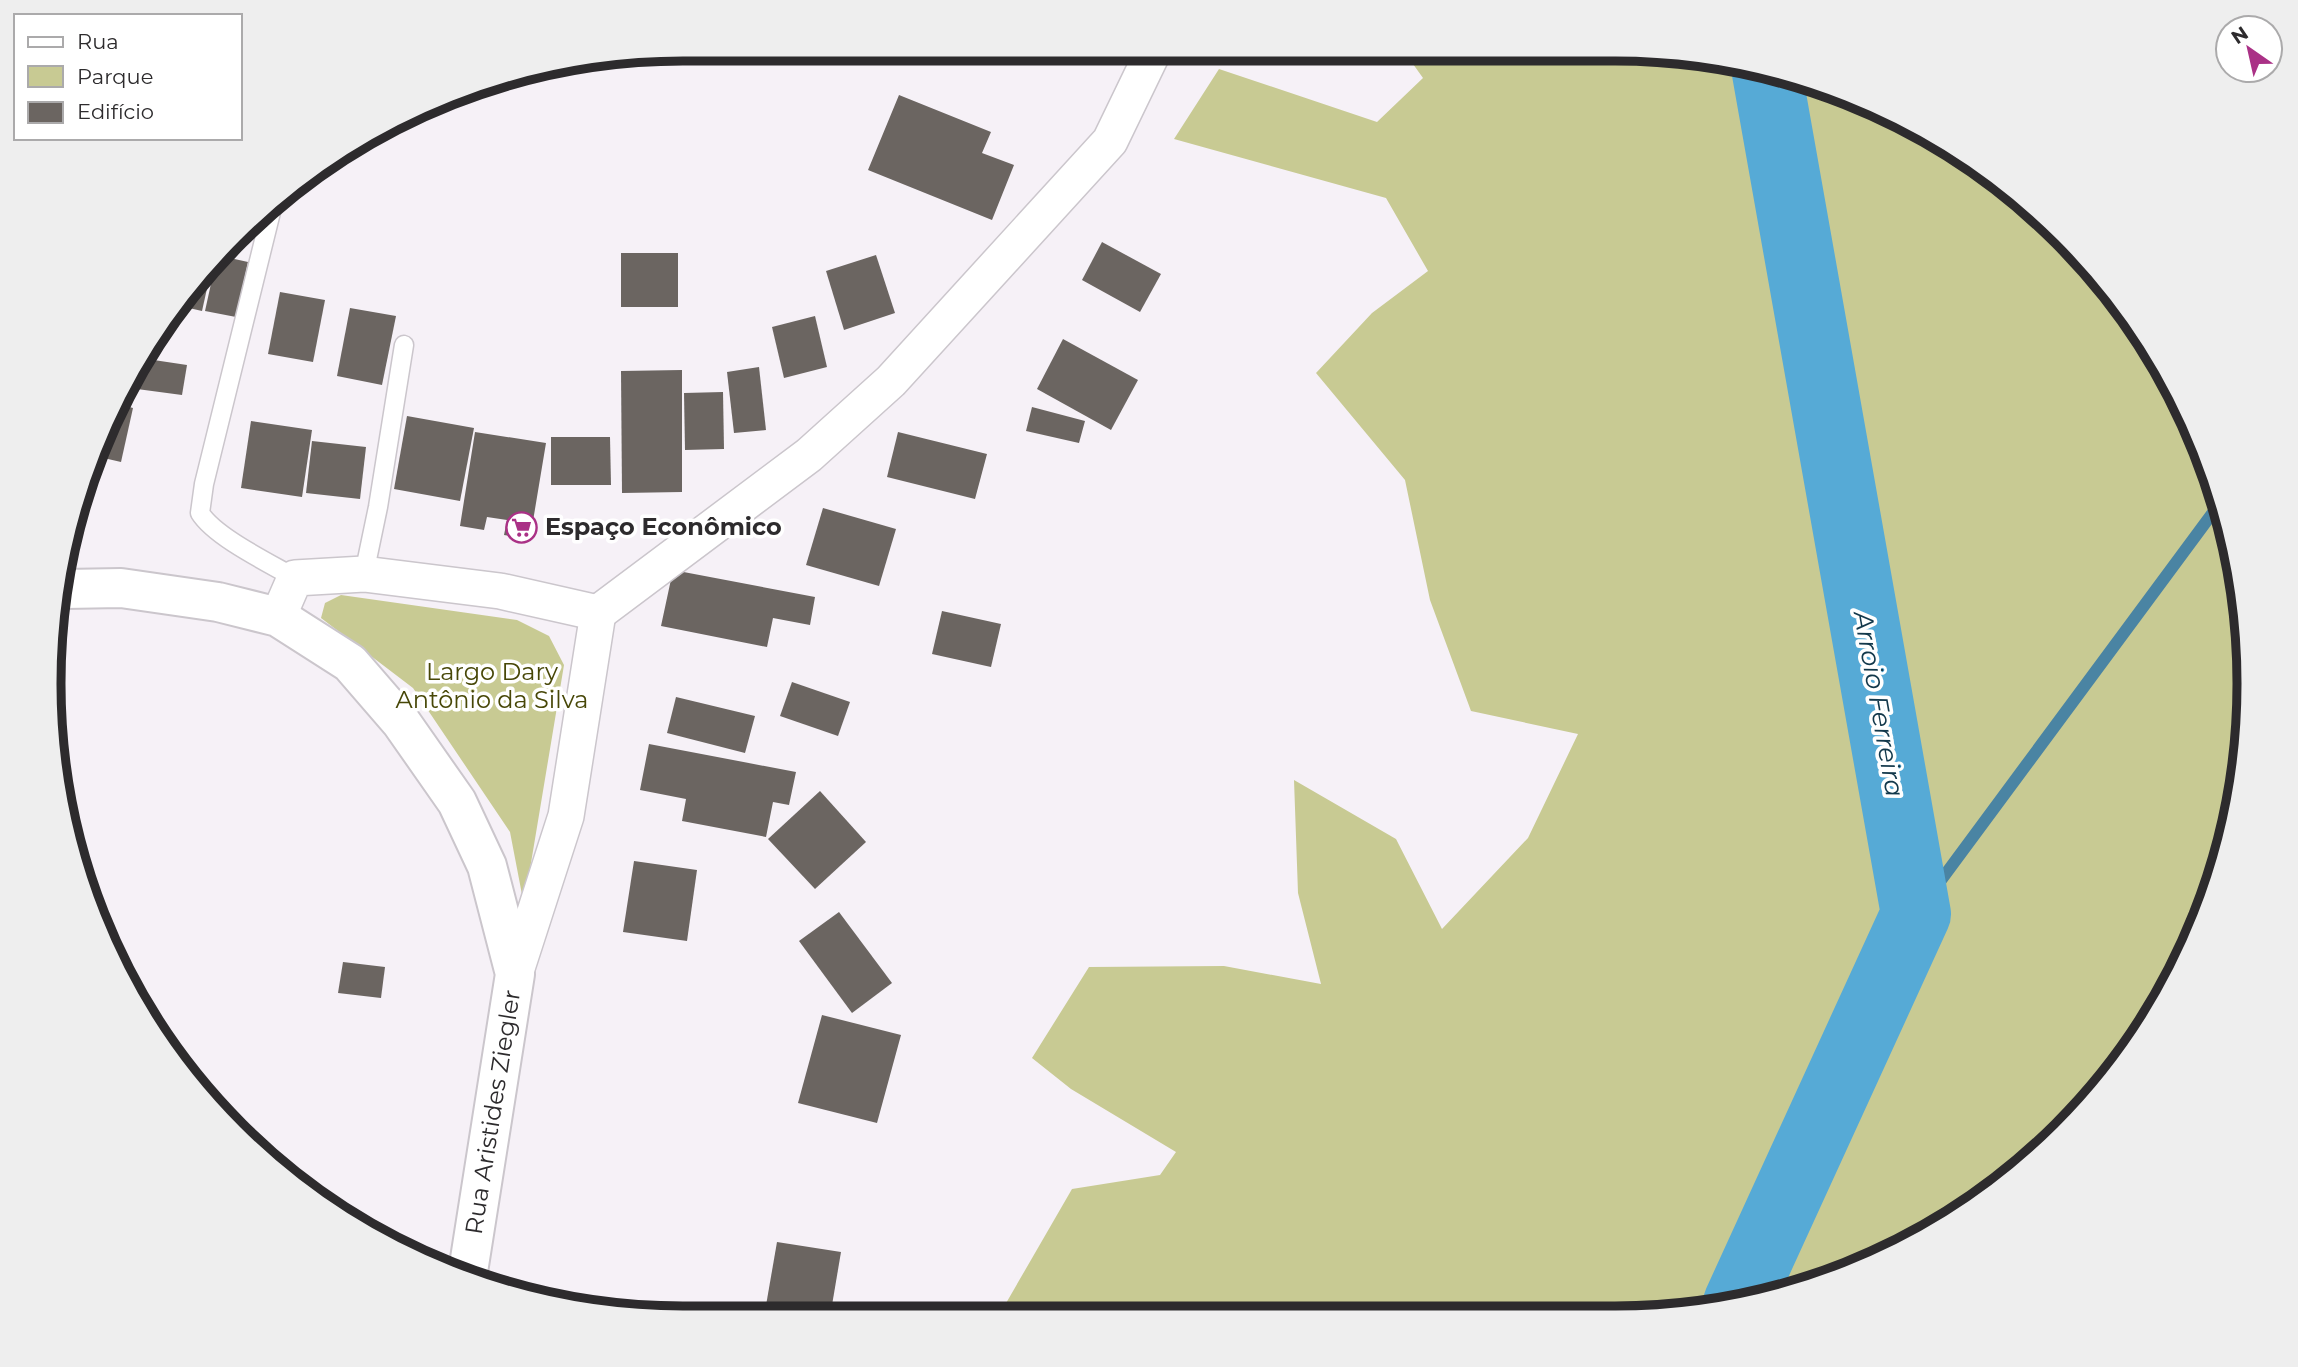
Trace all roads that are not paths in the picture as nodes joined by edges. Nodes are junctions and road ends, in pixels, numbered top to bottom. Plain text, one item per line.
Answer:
1 (1149, 61) edge
2 (269, 220) edge
3 (404, 345) dead end
4 (364, 575) junction
5 (295, 578) junction
6 (69, 589) edge
7 (598, 613) junction
8 (278, 617) junction
9 (515, 974) junction
10 (469, 1267) edge

1 - 7 street
2 - 5 lane
3 - 4 lane
4 - 5 street
4 - 7 street
5 - 8 street
6 - 8 main road, Rua Aristides Ziegler
7 - 9 street
8 - 9 main road, Rua Aristides Ziegler
9 - 10 main road, Rua Aristides Ziegler

